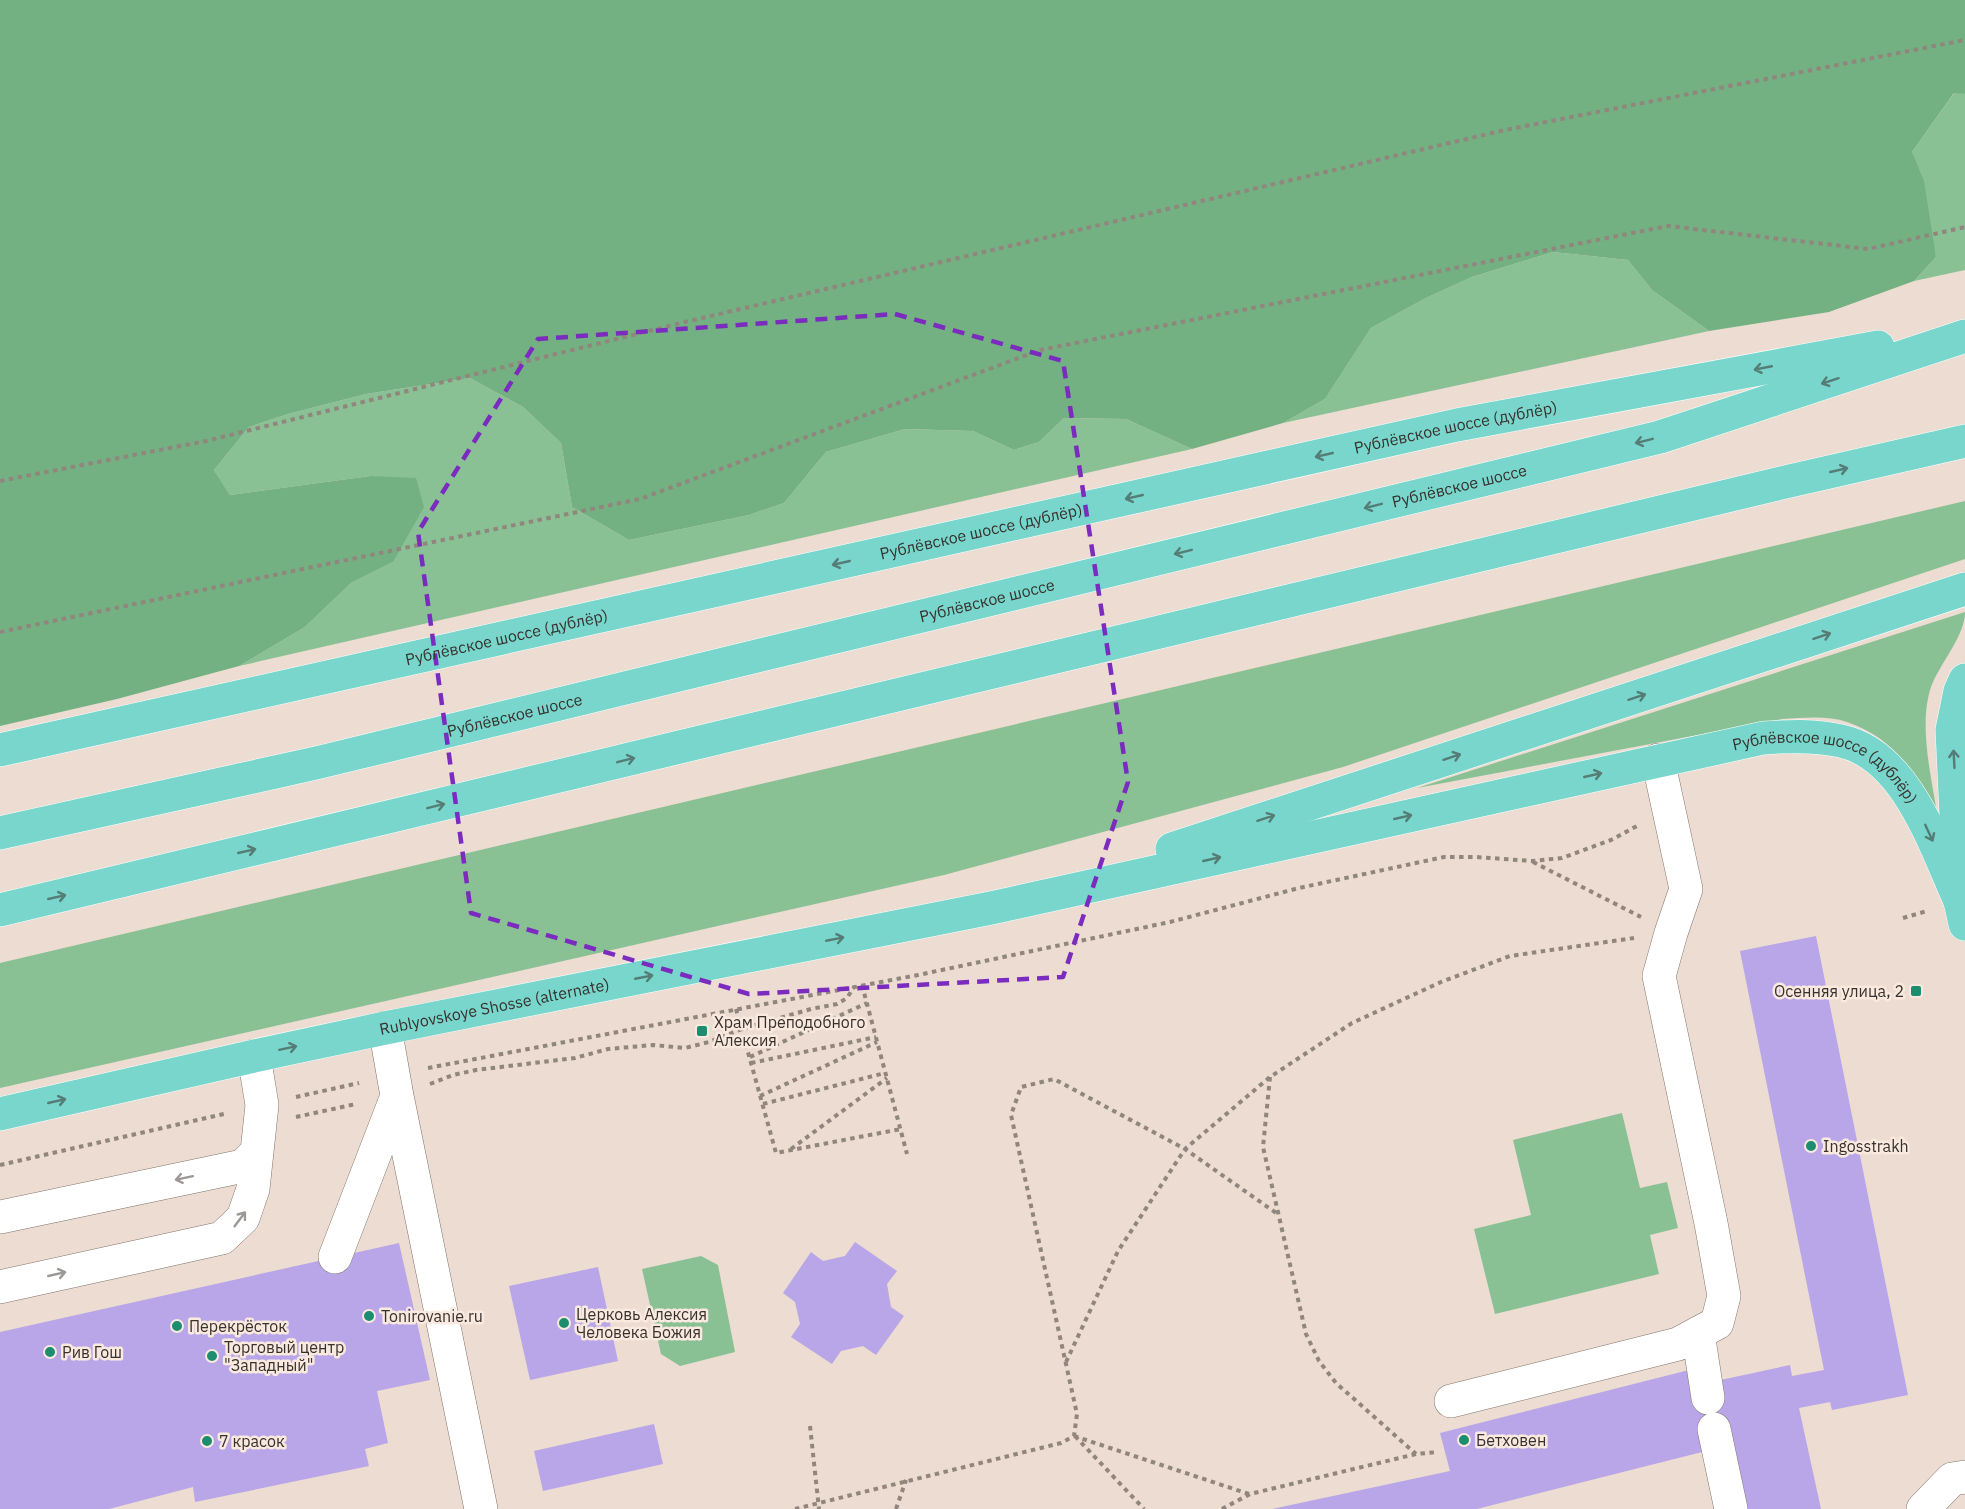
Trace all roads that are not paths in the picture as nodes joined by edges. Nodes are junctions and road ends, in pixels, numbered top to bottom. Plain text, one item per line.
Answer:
1 (1965, 331) edge
2 (1965, 336) edge
3 (1965, 441) edge
4 (1965, 589) edge
5 (1965, 680) edge
6 (0, 750) edge
7 (1658, 760) junction
8 (0, 833) edge
9 (991, 908) junction
10 (0, 910) edge
11 (1963, 913) edge
12 (385, 1028) junction
13 (254, 1056) junction
14 (395, 1085) junction
15 (0, 1114) edge
16 (257, 1152) junction
17 (0, 1217) edge
18 (335, 1257) dead end
19 (0, 1287) edge
20 (1698, 1333) junction
21 (1451, 1401) dead end
22 (1965, 1477) edge
23 (481, 1509) edge
24 (1731, 1509) edge
25 (1923, 1509) edge

1 -> 6 main road, Рублёвское шоссе (дублёр)
2 -> 8 main road, Рублёвское шоссе
10 -> 3 main road
9 -> 4 main road
11 -> 5 main road
9 -> 7 main road, Рублёвское шоссе (дублёр)
7 -> 11 main road, Рублёвское шоссе (дублёр)
7 - 20 lane
12 -> 9 main road, Rublyovskoye Shosse (alternate)
13 -> 12 main road, Rublyovskoye Shosse (alternate)
12 - 14 lane
15 -> 13 main road, Rublyovskoye Shosse (alternate)
13 - 16 lane
14 - 18 lane
14 - 23 lane
16 -> 17 lane
19 -> 16 lane
20 - 21 lane
20 - 24 lane
22 - 25 lane

